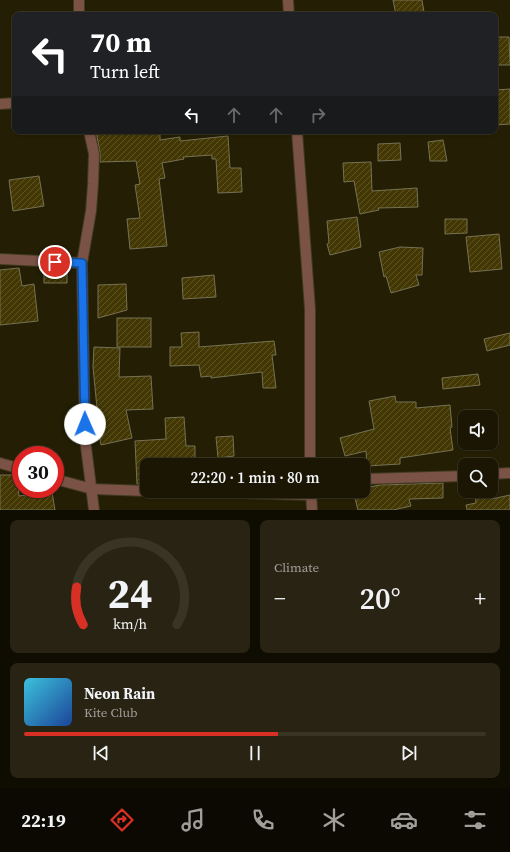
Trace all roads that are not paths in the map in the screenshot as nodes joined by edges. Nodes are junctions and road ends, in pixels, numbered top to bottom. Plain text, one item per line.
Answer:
1 (79, 0) edge
2 (288, 0) edge
3 (79, 12) edge
4 (289, 12) edge
5 (12, 103) edge
6 (0, 104) edge
7 (90, 134) edge
8 (297, 134) edge
9 (0, 259) edge
10 (82, 263) junction
11 (310, 458) edge
12 (0, 463) edge
13 (12, 466) edge
14 (510, 473) edge
15 (498, 474) edge
16 (458, 476) edge
17 (370, 480) edge
18 (64, 481) edge
19 (92, 489) junction
20 (140, 491) edge
21 (311, 498) edge
22 (94, 510) edge
23 (312, 510) edge

1 - 3 street
2 - 4 street
5 - 6 street
7 - 10 street
8 - 11 street
9 - 10 street
10 - 19 street
12 - 13 street
14 - 15 street
16 - 17 street
18 - 19 street
19 - 20 street
19 - 22 street
21 - 23 street

